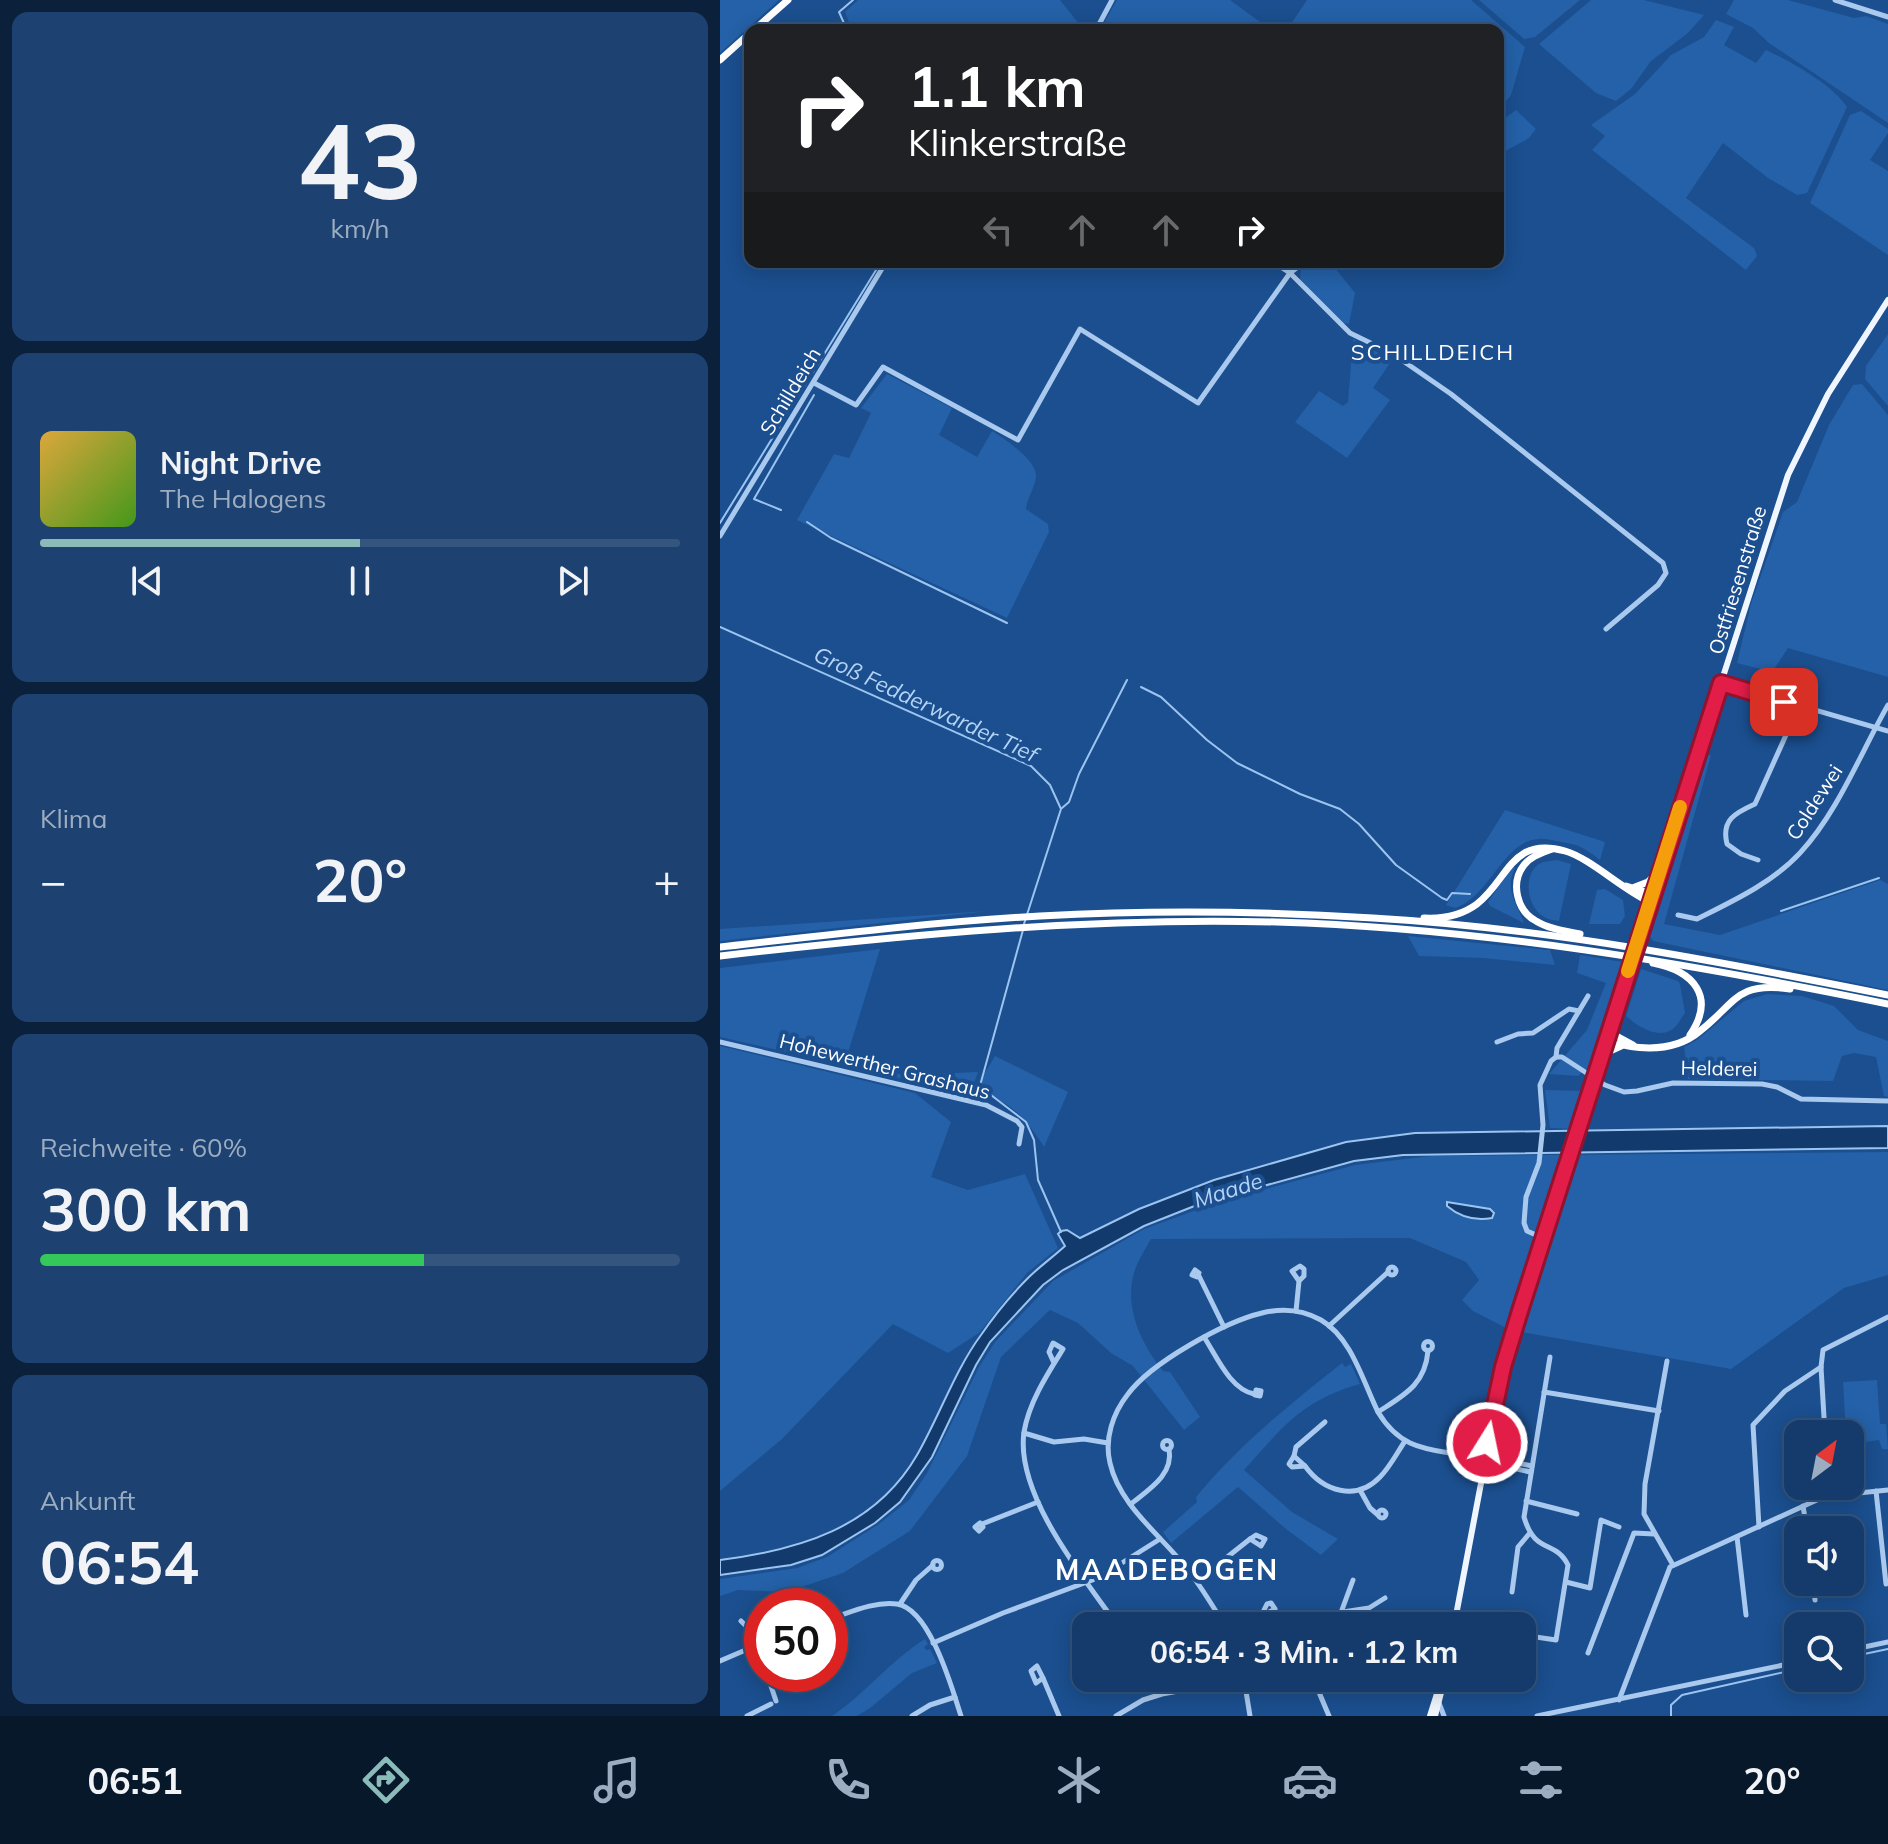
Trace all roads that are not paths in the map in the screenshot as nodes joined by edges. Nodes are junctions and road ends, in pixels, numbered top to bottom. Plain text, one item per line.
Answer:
1 (788, 0) edge
2 (1112, 0) edge
3 (1835, 0) edge
4 (1888, 17) edge
5 (761, 24) edge
6 (1099, 24) edge
7 (744, 39) edge
8 (720, 60) edge
9 (882, 268) edge
10 (1282, 268) edge
11 (1296, 268) edge
12 (1290, 273) junction
13 (1888, 300) edge
14 (814, 383) junction
15 (720, 536) edge
16 (1606, 629) dead end
17 (1721, 683) junction
18 (1888, 705) edge
19 (1799, 706) junction
20 (1878, 728) junction
21 (1888, 731) edge
22 (1554, 849) junction
23 (1758, 860) dead end
24 (1659, 871) junction
25 (1620, 884) junction
26 (1634, 887) junction
27 (1651, 898) junction
28 (1678, 915) dead end
29 (1402, 920) junction
30 (1593, 940) junction
31 (720, 947) edge
32 (1608, 952) junction
33 (720, 956) edge
34 (1804, 987) junction
35 (1888, 995) edge
36 (1588, 996) dead end
37 (1888, 1004) edge
38 (1579, 1011) junction
39 (1609, 1032) junction
40 (1689, 1038) junction
41 (1606, 1041) junction
42 (720, 1042) edge
43 (1497, 1042) dead end
44 (1621, 1046) junction
45 (1635, 1046) junction
46 (1601, 1055) junction
47 (1556, 1057) junction
48 (1888, 1101) edge
49 (1019, 1144) dead end
50 (1543, 1238) junction
51 (1388, 1272) dead end
52 (1199, 1276) dead end
53 (1299, 1281) dead end
54 (1296, 1311) junction
55 (1888, 1317) edge
56 (1329, 1326) junction
57 (1224, 1327) junction
58 (1204, 1337) junction
59 (1428, 1351) dead end
60 (1550, 1357) dead end
61 (1667, 1361) dead end
62 (1054, 1363) dead end
63 (1821, 1367) junction
64 (1544, 1392) junction
65 (1254, 1394) dead end
66 (1659, 1411) junction
67 (1378, 1412) junction
68 (1824, 1420) edge
69 (1325, 1422) dead end
70 (1024, 1433) junction
71 (1405, 1441) junction
72 (1108, 1443) junction
73 (1169, 1449) dead end
74 (1294, 1456) junction
75 (1484, 1460) junction
76 (1305, 1466) junction
77 (1532, 1469) junction
78 (1360, 1490) junction
79 (1888, 1490) edge
80 (1876, 1491) junction
81 (1864, 1492) edge
82 (1819, 1500) edge
83 (1526, 1501) junction
84 (1038, 1502) junction
85 (1131, 1504) junction
86 (1803, 1506) junction
87 (1577, 1514) dead end
88 (1378, 1515) dead end
89 (1805, 1516) edge
90 (982, 1524) dead end
91 (1619, 1527) dead end
92 (1759, 1527) junction
93 (1529, 1534) junction
94 (1655, 1534) junction
95 (1737, 1537) junction
96 (1161, 1539) junction
97 (1250, 1539) dead end
98 (933, 1565) dead end
99 (1673, 1565) junction
100 (1353, 1580) dead end
101 (1197, 1581) junction
102 (1566, 1582) junction
103 (1087, 1583) junction
104 (1886, 1584) dead end
105 (1512, 1592) dead end
106 (1815, 1596) edge
107 (1385, 1598) dead end
108 (1815, 1600) dead end
109 (900, 1604) junction
110 (1108, 1612) edge
111 (1216, 1612) edge
112 (1343, 1612) joint
113 (1457, 1612) edge
114 (848, 1613) edge
115 (1746, 1615) dead end
116 (741, 1621) dead end
117 (744, 1624) edge
118 (1536, 1637) edge
119 (1888, 1642) edge
120 (933, 1643) junction
121 (1864, 1647) edge
122 (744, 1650) edge
123 (1588, 1653) dead end
124 (720, 1661) edge
125 (1784, 1665) edge
126 (1043, 1678) dead end
127 (1625, 1685) junction
128 (772, 1692) edge
129 (1173, 1692) edge
130 (1246, 1692) edge
131 (1319, 1692) edge
132 (1439, 1692) edge
133 (1441, 1692) edge
134 (955, 1697) junction
135 (1634, 1697) junction
136 (1619, 1700) junction
137 (1439, 1703) junction
138 (747, 1716) edge
139 (912, 1716) edge
140 (961, 1716) edge
141 (1059, 1716) edge
142 (1116, 1716) edge
143 (1250, 1716) edge
144 (1329, 1716) edge
145 (1432, 1716) edge
146 (1444, 1716) edge
147 (1537, 1716) edge

1 - 5 highway
2 - 6 street
3 - 4 street
7 - 8 highway
9 - 14 street, Schilldeich
10 - 12 street
11 - 12 street
12 - 14 street
12 - 16 street
13 - 17 main road, Ostfriesenstraße
14 - 15 street, Schilldeich
17 - 19 street
17 - 24 main road, Ostfriesenstraße
18 - 20 street, Coldewei
19 - 20 street
19 - 23 street
20 - 21 street
20 - 28 street, Coldewei
22 - 25 highway
22 - 29 highway
22 - 30 highway
24 - 26 highway
24 - 27 main road, Ostfriesenstraße
25 - 26 highway
25 - 27 highway
26 - 27 highway
27 - 39 main road, Ostfriesenstraße, bridge
29 - 30 highway
29 - 31 highway
30 - 35 highway
32 - 33 highway
32 - 34 highway
32 - 40 highway
34 - 37 highway
34 - 40 highway
36 - 38 street
38 - 43 street
38 - 47 street
39 - 41 main road, Ostfriesenstraße
39 - 45 highway
40 - 45 highway
41 - 44 highway
41 - 46 main road, Ostfriesenstraße
42 - 49 street, Hohewerther Grashaus
44 - 45 highway
44 - 46 highway
46 - 50 main road, Ostfriesenstraße, bridge
47 - 48 street, Helderei
47 - 50 street
50 - 75 main road, Ostfriesenstraße
51 - 56 street
52 - 57 street
53 - 54 street
54 - 56 street
54 - 57 street
55 - 63 street
56 - 67 street
57 - 58 street
58 - 65 street
58 - 72 street
59 - 67 street
60 - 64 street
61 - 66 street
62 - 70 street
63 - 68 street
63 - 92 street
64 - 66 street
64 - 77 street
66 - 94 street
67 - 71 street
69 - 74 street
70 - 72 street
70 - 84 street
71 - 75 street
71 - 78 street
72 - 85 street
73 - 85 street
74 - 76 street
74 - 76 street
75 - 77 street
75 - 113 main road, Ostfriesenstraße
76 - 78 street
77 - 83 street
78 - 88 street
79 - 80 street
80 - 81 street
80 - 104 street
82 - 86 street
83 - 87 street
83 - 93 street
84 - 90 street
84 - 103 street
85 - 96 street
86 - 89 street
86 - 92 street
91 - 102 street
92 - 95 street
93 - 102 street
93 - 105 street
94 - 99 street
94 - 123 street
95 - 99 street
95 - 115 street
96 - 101 street
96 - 103 street
97 - 101 street
98 - 109 street
99 - 127 street
100 - 112 street
101 - 111 street
102 - 118 street
103 - 110 street
103 - 120 street
106 - 108 street
107 - 112 street
109 - 114 street
109 - 120 street
116 - 117 street
119 - 121 street
120 - 134 street
122 - 124 street
125 - 135 street
126 - 141 street
127 - 135 street
127 - 136 street
128 - 138 street
129 - 142 street
130 - 143 street
131 - 144 street
132 - 145 main road
133 - 137 main road
134 - 139 street
134 - 140 street
135 - 136 street
136 - 147 street
137 - 145 main road
137 - 146 street

